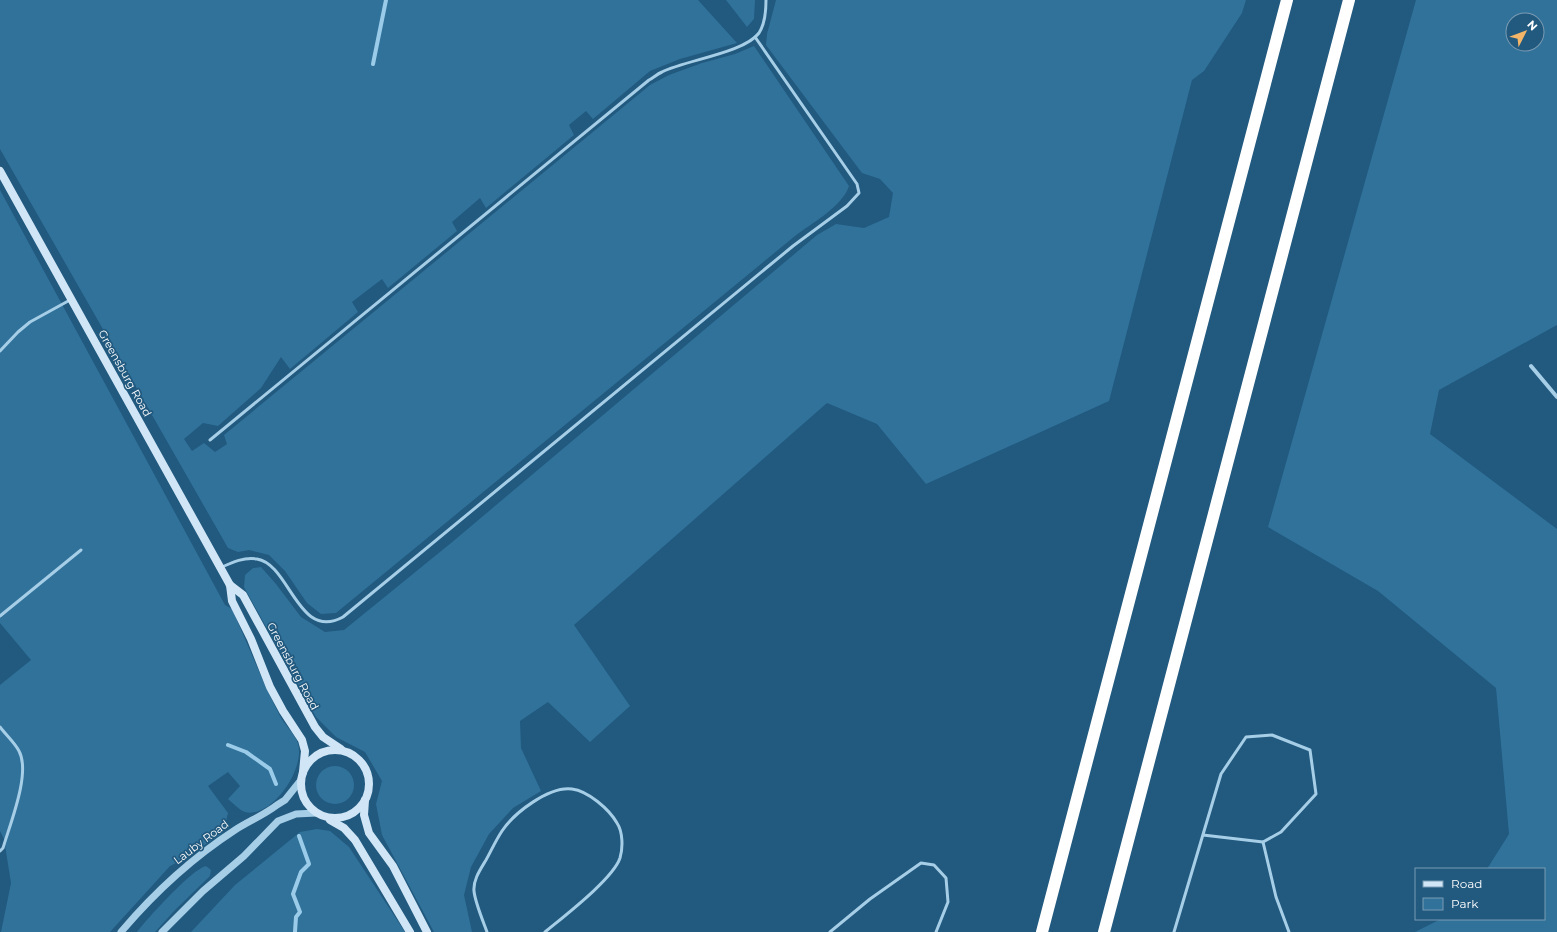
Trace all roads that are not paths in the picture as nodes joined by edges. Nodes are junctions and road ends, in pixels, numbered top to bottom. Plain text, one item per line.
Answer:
1 (766, 0) edge
2 (1287, 0) edge
3 (1349, 0) edge
4 (755, 37) junction
5 (0, 171) edge
6 (72, 300) junction
7 (0, 351) edge
8 (1531, 366) dead end
9 (1557, 397) edge
10 (210, 440) dead end
11 (81, 550) dead end
12 (221, 567) junction
13 (230, 585) junction
14 (0, 616) edge
15 (0, 727) edge
16 (343, 751) junction
17 (302, 776) junction
18 (366, 798) junction
19 (320, 815) junction
20 (1203, 835) junction
21 (1263, 842) junction
22 (0, 851) edge
23 (121, 932) edge
24 (162, 932) edge
25 (410, 932) edge
26 (427, 932) edge
27 (487, 932) edge
28 (544, 932) edge
29 (830, 932) edge
30 (936, 932) edge
31 (1042, 932) edge
32 (1104, 932) edge
33 (1174, 932) edge
34 (1289, 932) edge

1 - 4 lane
2 - 31 highway
3 - 32 highway
4 - 10 lane
4 - 12 lane
5 - 6 main road, Greensburg Road
6 - 7 lane
6 - 12 main road, Greensburg Road
8 - 9 street
11 - 14 lane
12 - 13 main road, Greensburg Road
13 - 16 main road, Greensburg Road
13 - 17 main road, Greensburg Road
15 - 22 lane
16 - 17 main road
16 - 18 main road
17 - 19 main road
17 - 23 street, Lauby Road
18 - 19 main road
18 - 26 main road
19 - 24 street
19 - 25 main road
20 - 21 lane
20 - 21 lane
20 - 33 lane
21 - 34 lane
27 - 28 lane
29 - 30 lane

